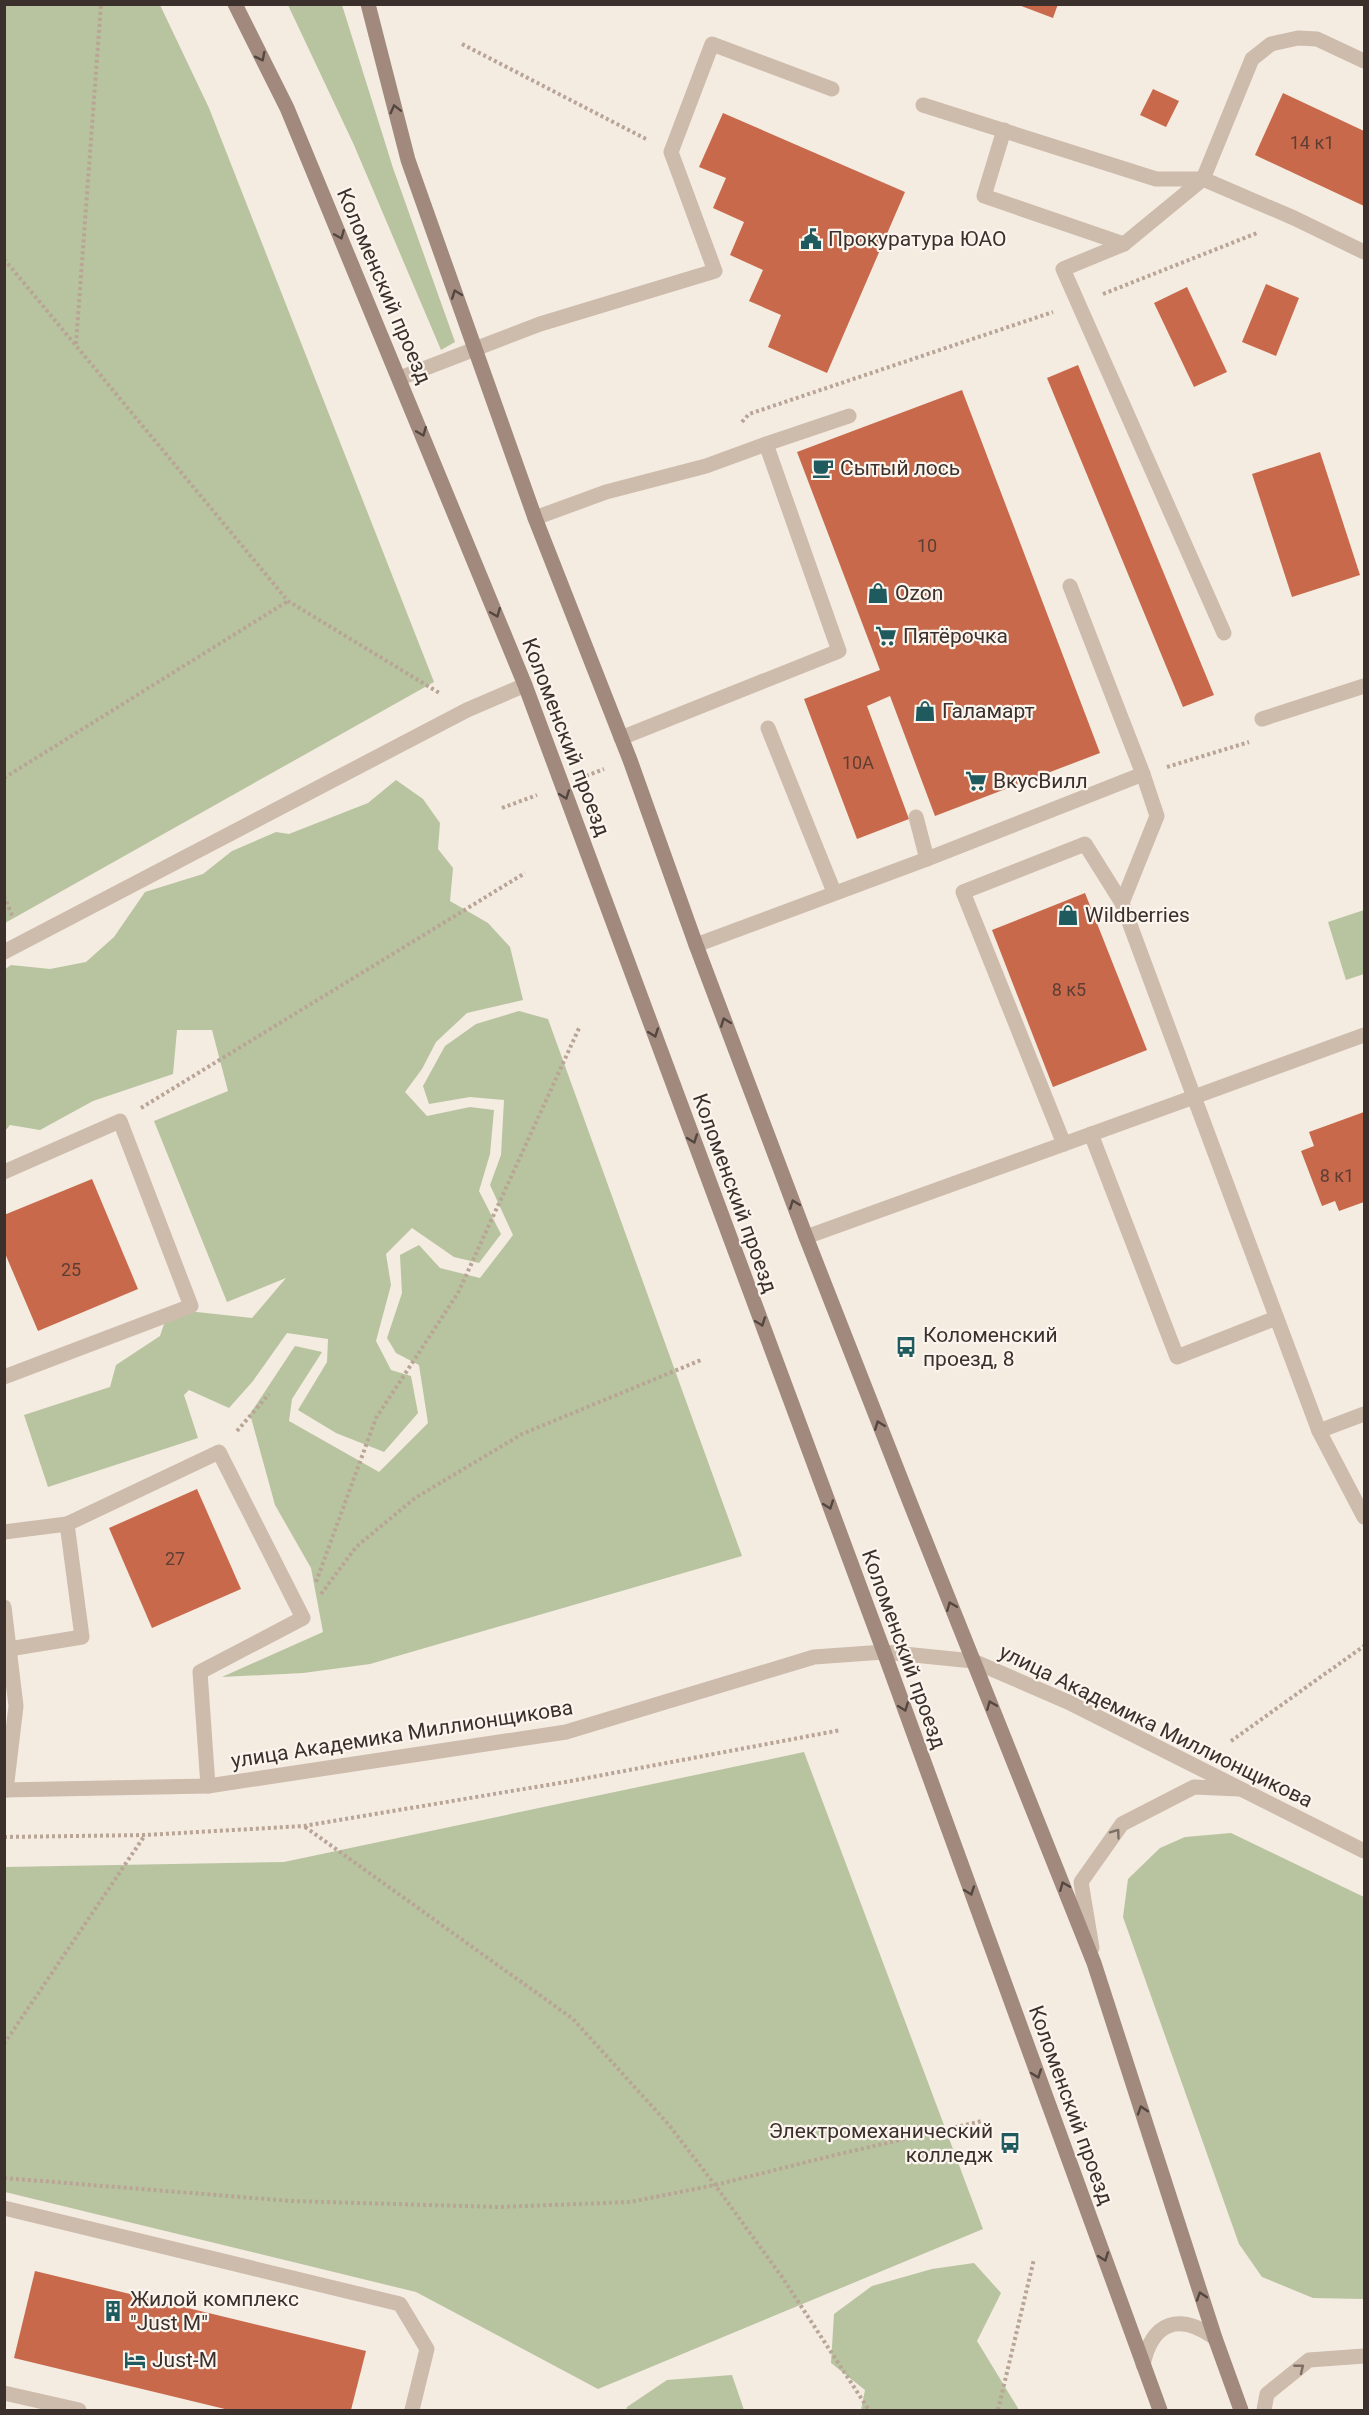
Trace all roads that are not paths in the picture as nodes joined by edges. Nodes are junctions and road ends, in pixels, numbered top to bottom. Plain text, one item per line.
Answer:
1 (235, 4) edge
2 (368, 4) edge
3 (1365, 60) edge
4 (832, 89) dead end
5 (923, 105) dead end
6 (1004, 130) junction
7 (1203, 179) junction
8 (1124, 244) junction
9 (1365, 252) edge
10 (476, 349) junction
11 (400, 378) junction
12 (849, 416) dead end
13 (765, 444) junction
14 (535, 518) junction
15 (1070, 586) dead end
16 (1224, 633) dead end
17 (525, 684) junction
18 (1365, 686) edge
19 (1262, 719) dead end
20 (768, 728) dead end
21 (621, 738) junction
22 (1143, 774) junction
23 (916, 817) dead end
24 (927, 859) junction
25 (834, 892) junction
26 (1122, 903) junction
27 (696, 945) junction
28 (4, 952) edge
29 (1365, 1035) edge
30 (1194, 1097) junction
31 (1091, 1134) junction
32 (1064, 1144) junction
33 (4, 1172) edge
34 (806, 1237) junction
35 (1276, 1318) junction
36 (4, 1377) edge
37 (1365, 1414) edge
38 (1319, 1431) junction
39 (1365, 1517) edge
40 (67, 1524) junction
41 (4, 1532) edge
42 (4, 1607) edge
43 (9, 1649) junction
44 (884, 1652) junction
45 (973, 1661) junction
46 (208, 1786) junction
47 (1239, 1789) junction
48 (5, 1790) edge
49 (1365, 1851) edge
50 (1094, 1963) junction
51 (4, 2208) edge
52 (1215, 2338) junction
53 (1365, 2356) edge
54 (1143, 2365) junction
55 (4, 2392) edge
56 (79, 2410) edge
57 (412, 2410) edge
58 (1160, 2410) edge
59 (1241, 2410) edge
60 (1264, 2410) edge

1 -> 11 main road, Коломенский проезд
10 -> 2 main road
3 - 7 street
4 - 10 street
5 - 6 street
6 - 7 street
6 - 8 street
7 - 8 street
7 - 9 street
8 - 16 street
10 - 11 street
10 - 14 main road
11 -> 17 main road, Коломенский проезд
12 - 13 street
13 - 14 street
13 - 21 street
14 - 21 main road
15 - 22 street
17 - 28 street
17 -> 44 main road, Коломенский проезд
18 - 19 street
20 - 25 street
21 - 27 main road
22 - 24 street
22 - 26 street
23 - 24 street
24 - 25 street
25 - 27 street
26 - 30 street
26 - 32 street
34 -> 27 main road
29 - 30 street
30 - 31 street
30 - 35 street
31 - 32 street
31 - 35 street
32 - 34 street
33 - 36 street
45 -> 34 main road
35 - 38 street
37 - 38 street
38 - 39 street
40 - 41 street
40 - 43 street
40 - 46 street
42 - 43 street
43 - 48 street
44 - 45 street, улица Академика Миллионщикова
44 - 46 street, улица Академика Миллионщикова
44 -> 54 main road, Коломенский проезд
45 - 47 street, улица Академика Миллионщикова
50 -> 45 main road
46 - 48 street, улица Академика Миллионщикова
47 - 49 street, улица Академика Миллионщикова
50 -> 47 street
52 -> 50 main road
51 - 57 street
52 - 54 street
52 - 59 main road
60 -> 53 street
54 - 58 main road, Коломенский проезд
55 - 56 street

